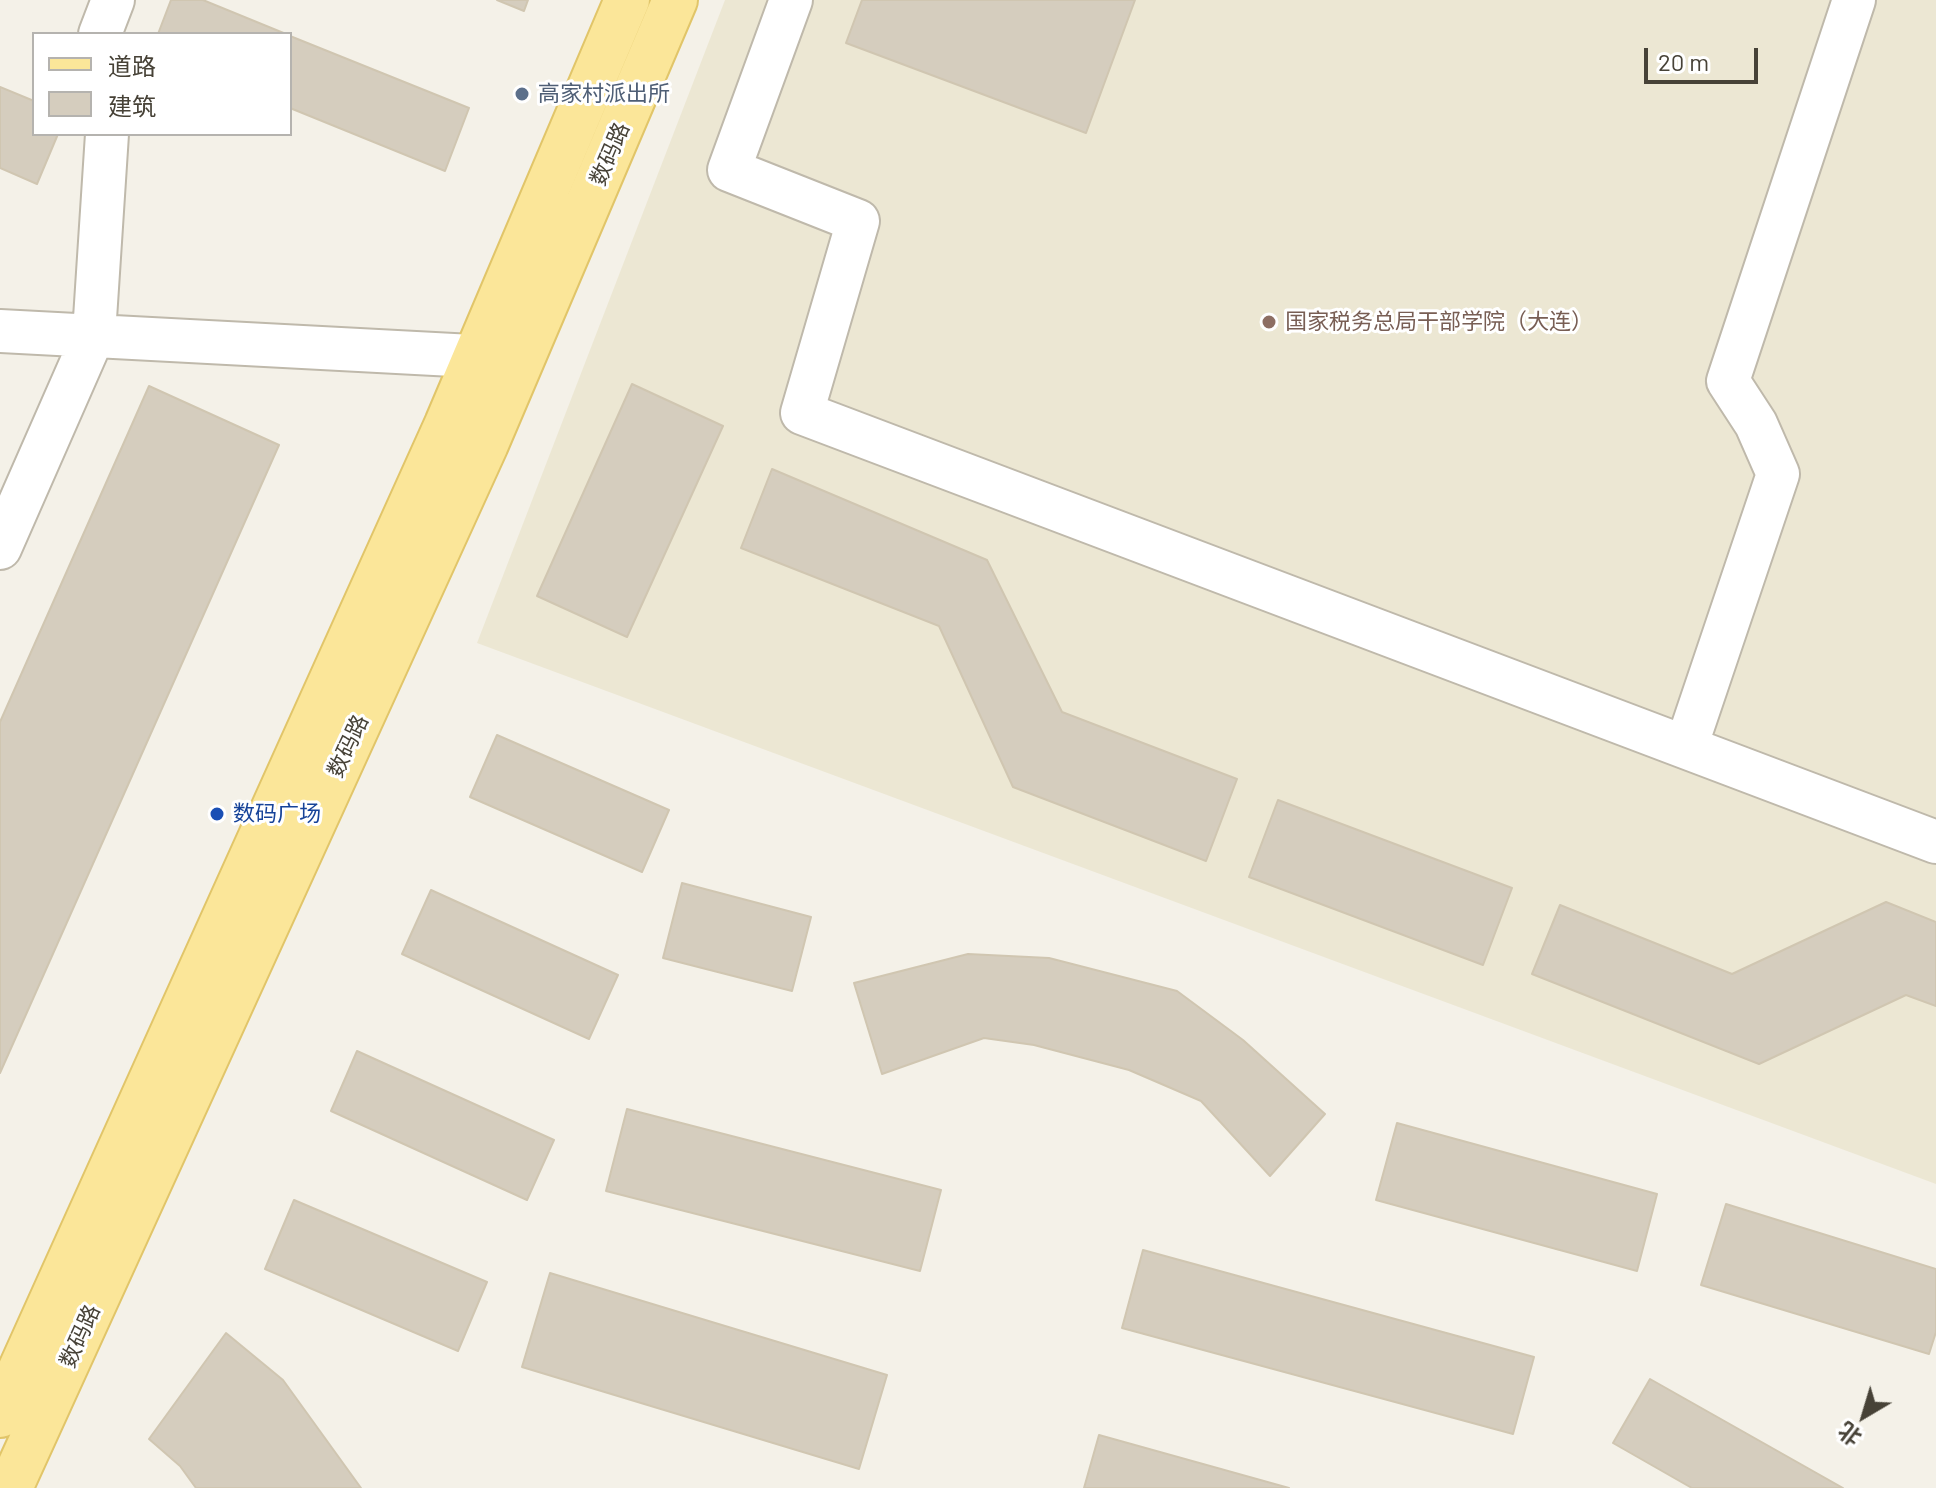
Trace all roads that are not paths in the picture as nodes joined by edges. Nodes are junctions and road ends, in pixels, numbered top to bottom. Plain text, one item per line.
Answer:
1 (113, 0) edge
2 (627, 0) edge
3 (675, 0) edge
4 (791, 0) edge
5 (1854, 0) edge
6 (101, 32) edge
7 (107, 136) edge
8 (0, 331) edge
9 (94, 334) junction
10 (475, 356) junction
11 (523, 359) junction
12 (0, 548) edge
13 (1686, 747) junction
14 (1936, 842) edge
15 (0, 1415) edge
16 (10, 1488) edge

1 - 6 street
2 - 10 main road, 数码路
3 - 11 main road, 数码路
4 - 13 street
5 - 13 street
7 - 9 street
8 - 9 street
9 - 10 street
9 - 12 street
10 - 11 street
10 - 15 main road, 数码路
11 - 16 main road, 数码路
13 - 14 street

